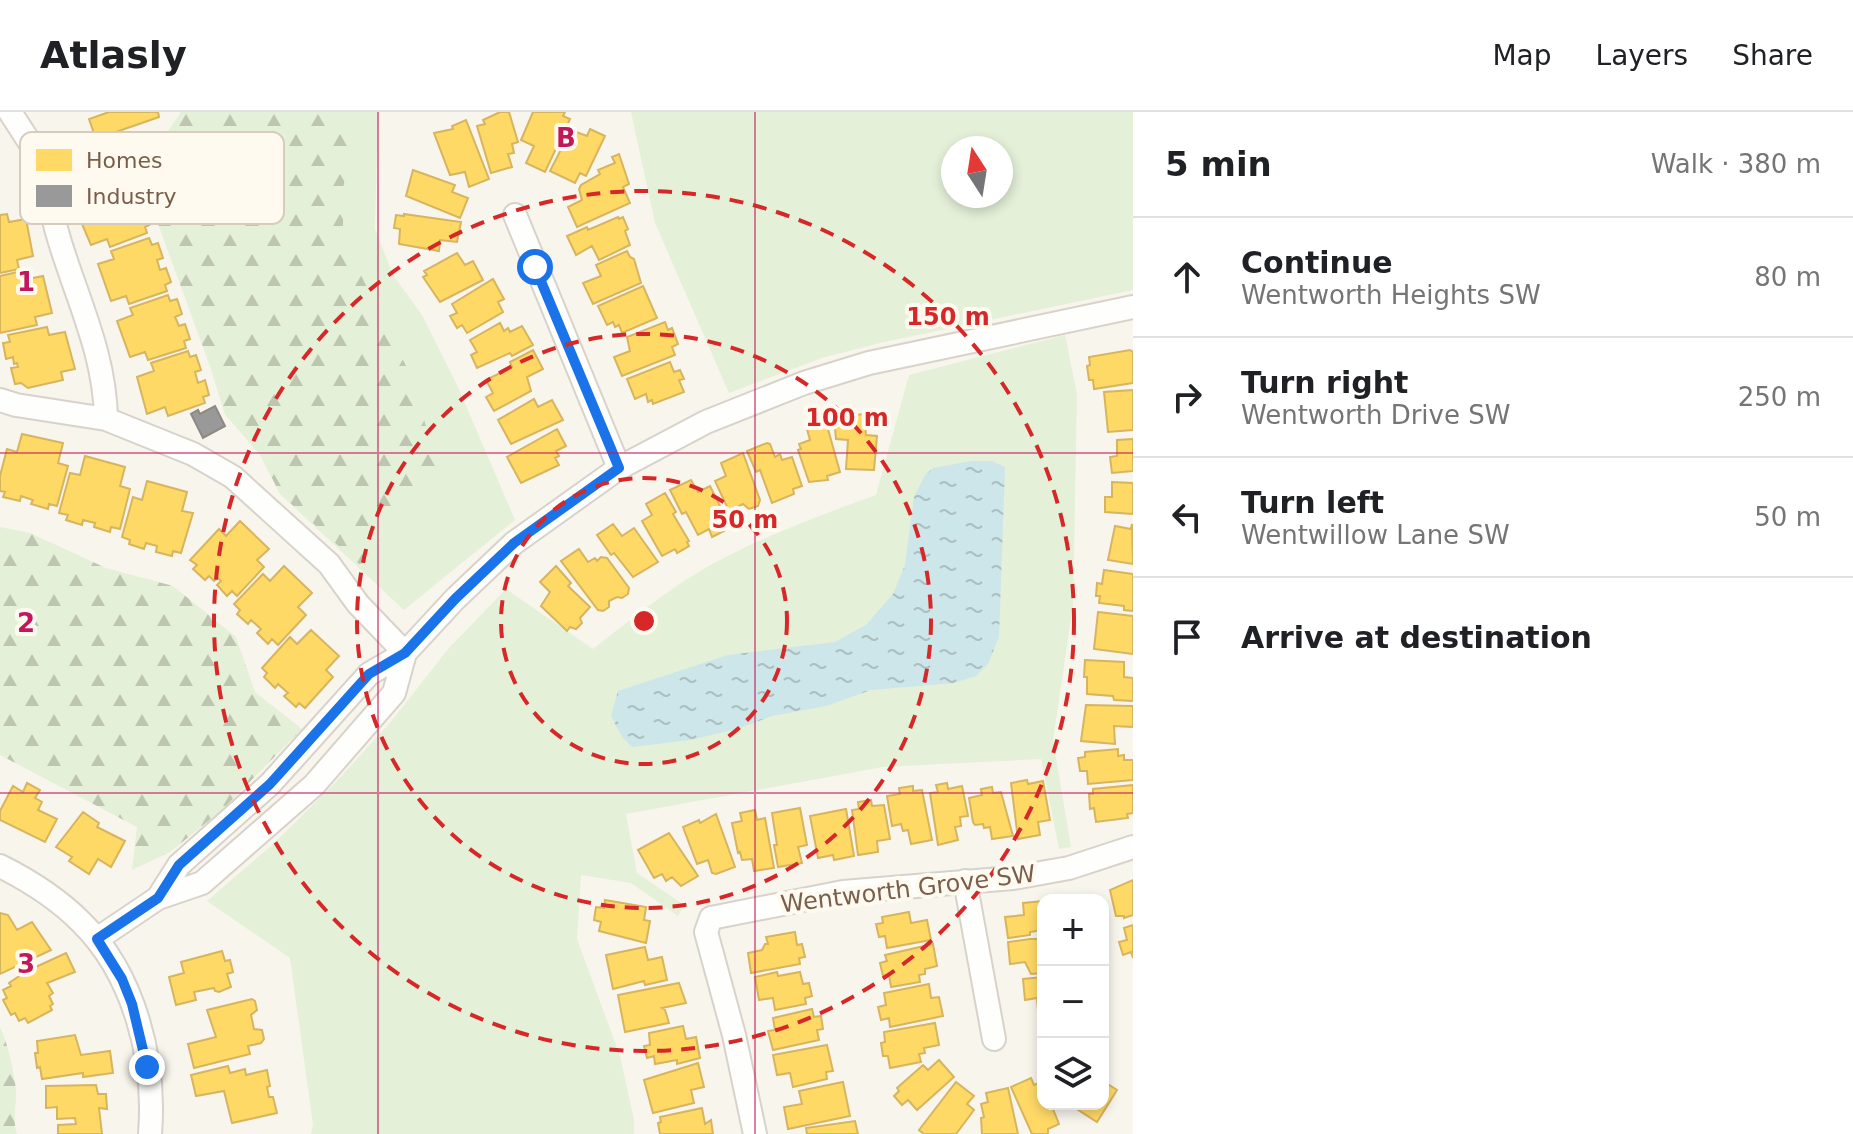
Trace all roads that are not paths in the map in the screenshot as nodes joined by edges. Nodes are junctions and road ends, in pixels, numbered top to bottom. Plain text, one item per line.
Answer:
1 (10, 112) edge
2 (23, 132) edge
3 (515, 215) dead end
4 (54, 224) edge
5 (1133, 307) edge
6 (0, 400) edge
7 (106, 419) junction
8 (619, 468) junction
9 (405, 653) junction
10 (1133, 847) edge
11 (0, 866) edge
12 (965, 881) junction
13 (158, 898) junction
14 (97, 939) junction
15 (994, 1039) dead end
16 (150, 1134) edge
17 (755, 1134) edge

1 - 2 street
3 - 8 street
4 - 7 street
5 - 8 street
6 - 7 street
7 - 9 street
8 - 9 street
9 - 13 street
9 - 13 street
10 - 12 street, Wentworth Grove SW
11 - 14 street
12 - 15 street
12 - 17 street, Wentworth Grove SW
13 - 14 street
14 - 16 street

